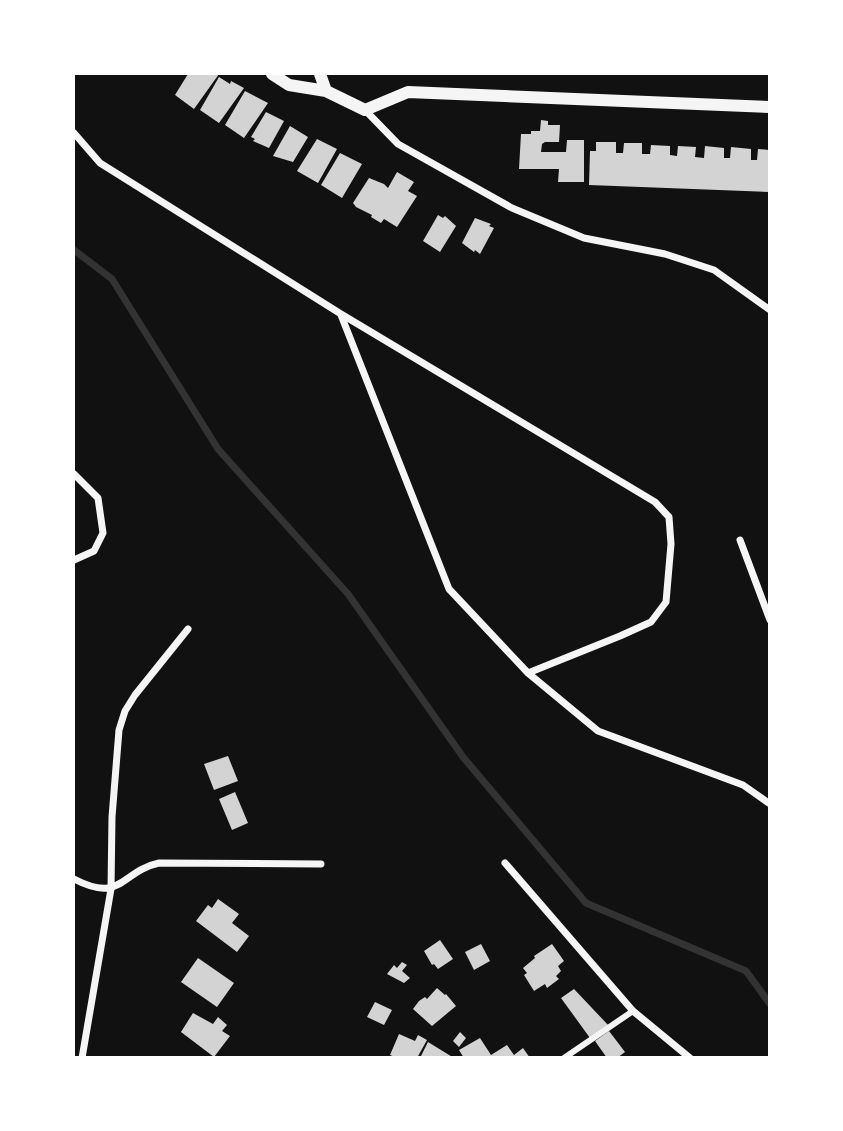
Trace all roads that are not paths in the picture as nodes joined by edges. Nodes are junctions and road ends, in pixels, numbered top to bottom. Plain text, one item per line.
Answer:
1 (272, 74) edge
2 (320, 74) edge
3 (326, 91) junction
4 (769, 107) edge
5 (365, 110) junction
6 (74, 133) edge
7 (769, 310) edge
8 (341, 314) junction
9 (74, 474) edge
10 (740, 540) dead end
11 (74, 560) edge
12 (769, 620) edge
13 (188, 629) dead end
14 (528, 673) junction
15 (769, 804) edge
16 (321, 863) dead end
17 (505, 863) dead end
18 (74, 879) edge
19 (111, 889) junction
20 (633, 1012) junction
21 (82, 1058) edge
22 (564, 1058) edge
23 (690, 1058) edge

1 - 3 street
2 - 3 street
3 - 5 street
4 - 5 street
5 - 7 street
6 - 8 street
8 - 14 street
8 - 14 street
9 - 11 street
10 - 12 street
13 - 19 street
14 - 15 street
16 - 19 street
17 - 20 street
18 - 19 street
19 - 21 street
20 - 22 street
20 - 23 street

